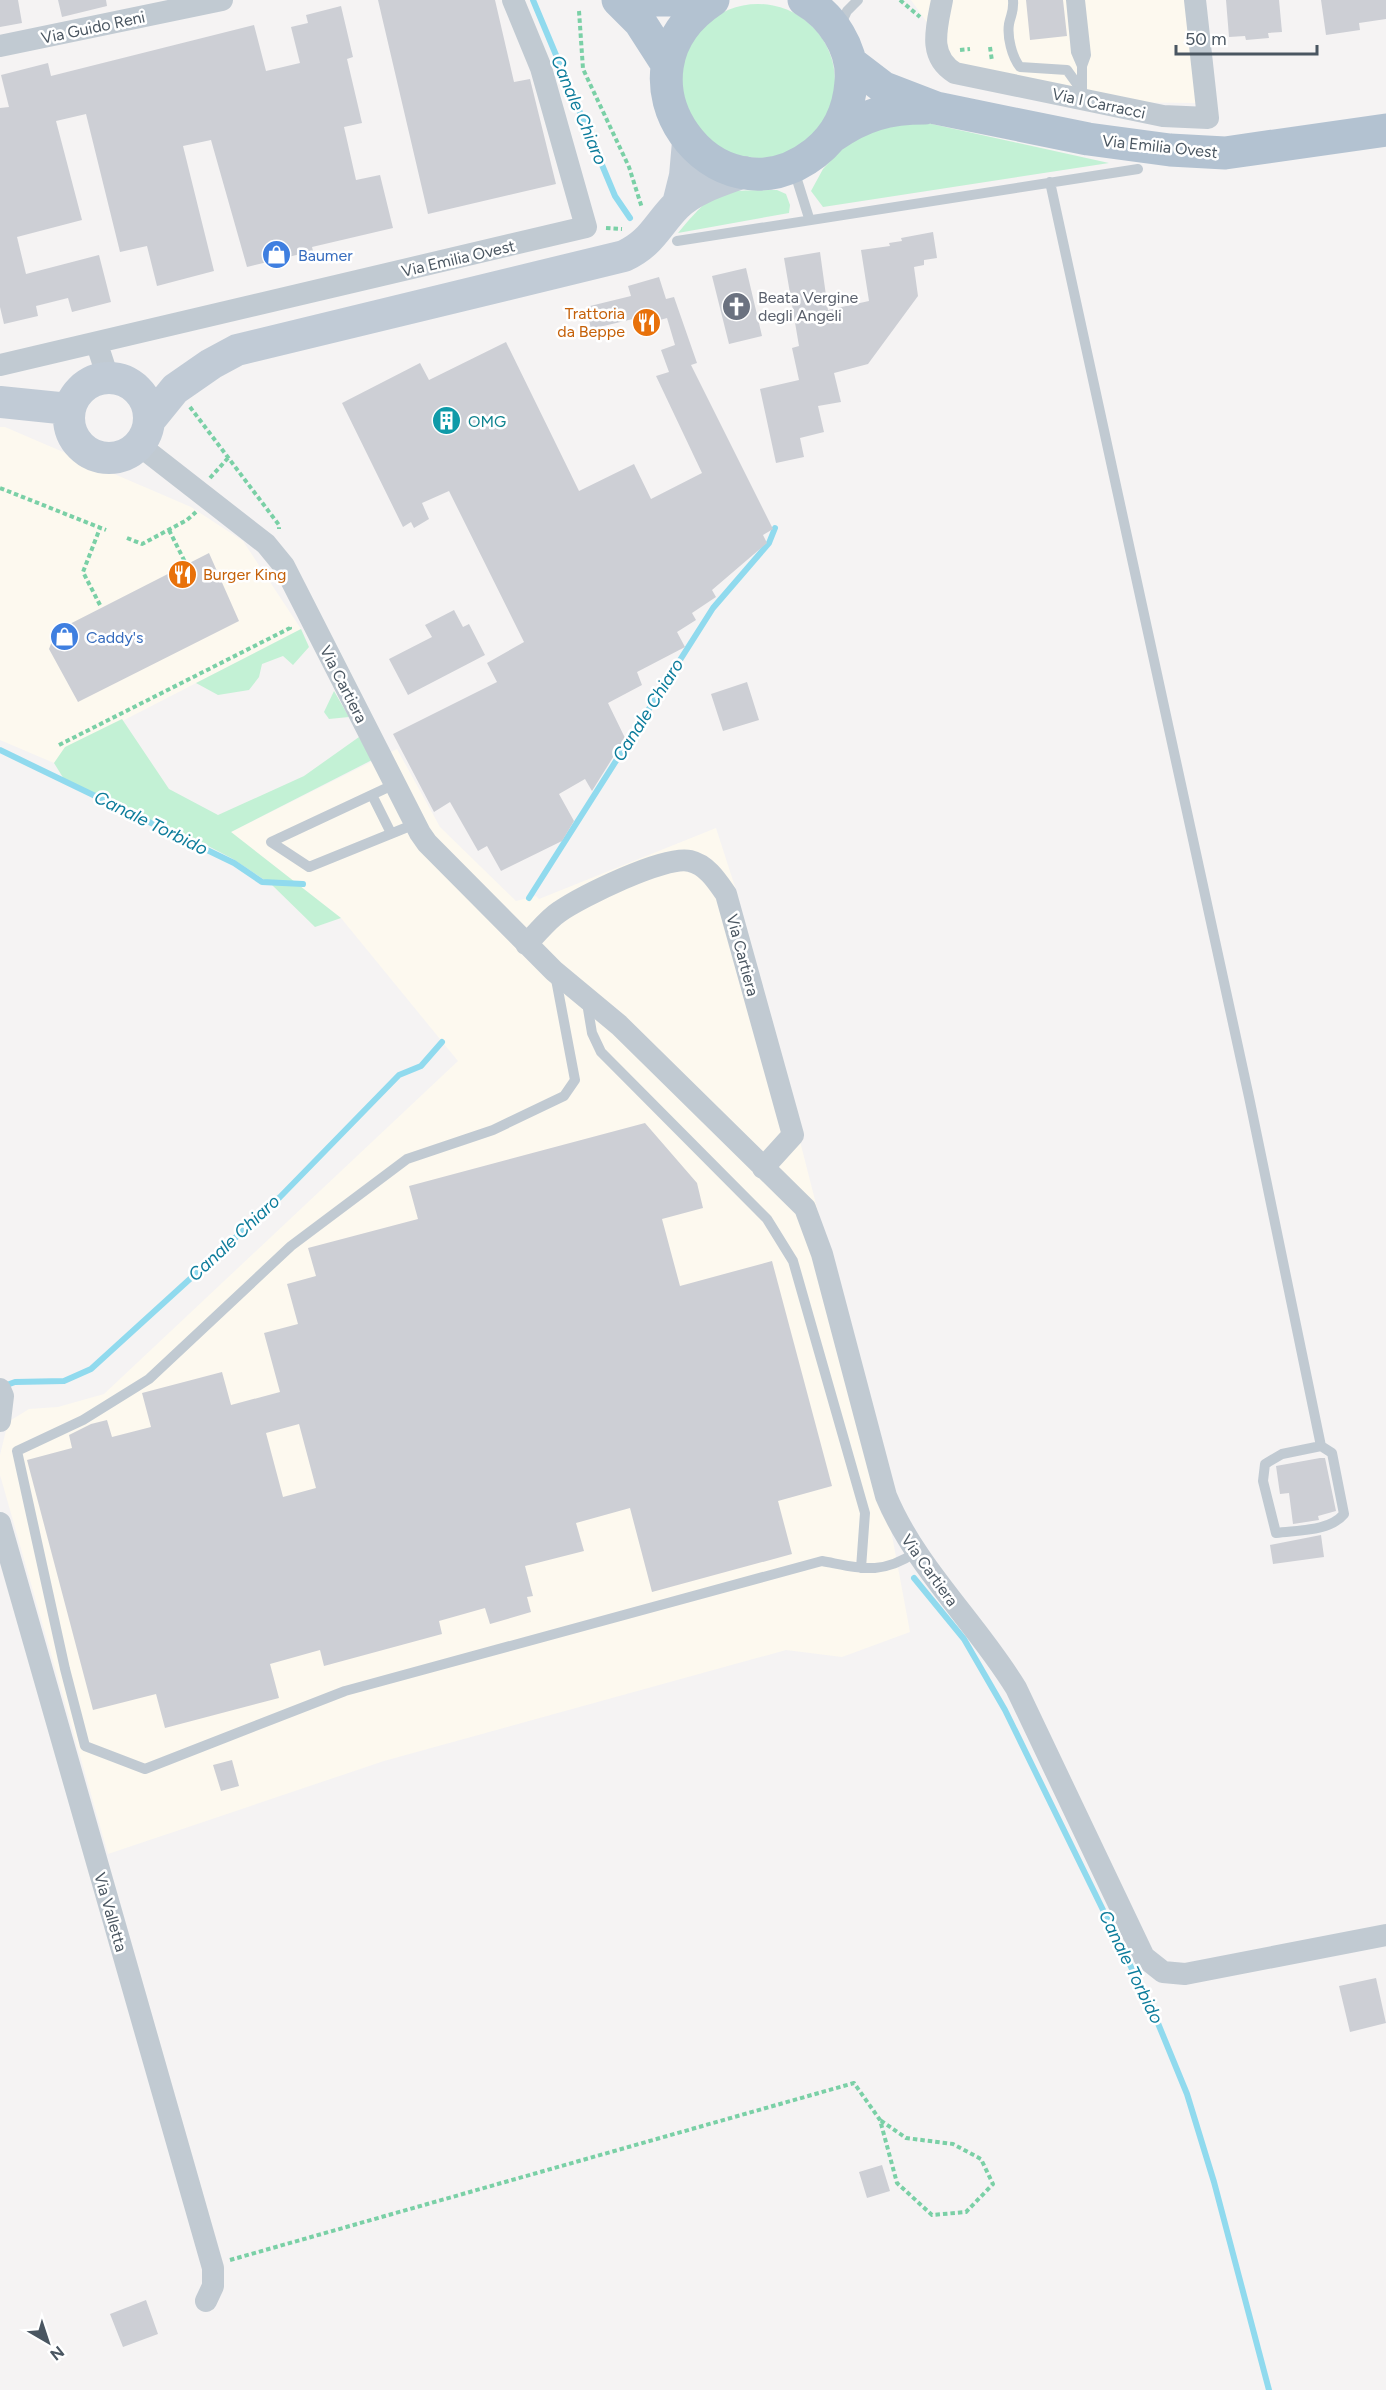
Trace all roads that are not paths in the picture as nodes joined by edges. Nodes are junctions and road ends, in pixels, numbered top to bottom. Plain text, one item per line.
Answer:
1 (222, 0) edge
2 (513, 0) edge
3 (618, 0) edge
4 (649, 0) edge
5 (684, 0) edge
6 (713, 0) edge
7 (804, 0) edge
8 (858, 0) edge
9 (942, 0) edge
10 (1012, 0) edge
11 (1071, 0) edge
12 (1080, 0) edge
13 (1195, 0) edge
14 (837, 32) junction
15 (0, 46) edge
16 (850, 62) junction
17 (667, 64) junction
18 (1082, 66) junction
19 (1082, 95) junction
20 (936, 108) junction
21 (1386, 130) edge
22 (833, 136) junction
23 (688, 142) junction
24 (793, 167) junction
25 (1138, 169) dead end
26 (744, 172) junction
27 (1050, 182) junction
28 (678, 204) junction
29 (809, 218) junction
30 (647, 235) junction
31 (97, 344) junction
32 (237, 350) junction
33 (0, 365) edge
34 (121, 382) junction
35 (0, 402) edge
36 (69, 409) junction
37 (144, 433) junction
38 (395, 784) junction
39 (372, 795) junction
40 (415, 824) junction
41 (392, 833) junction
42 (526, 944) junction
43 (554, 971) junction
44 (586, 997) junction
45 (764, 1168) junction
46 (1, 1392) edge
47 (0, 1421) edge
48 (1321, 1446) junction
49 (0, 1523) edge
50 (916, 1552) junction
51 (861, 1568) junction
52 (1386, 1935) edge
53 (206, 2301) dead end

1 - 15 street, Via Guido Reni
2 - 31 street, Via Emilia Ovest
3 - 17 main road
4 - 5 main road
6 - 17 main road
7 - 14 main road
8 - 14 lane
9 - 19 street, Via I Carracci
10 - 19 lane
11 - 18 lane
12 - 18 lane
13 - 19 street, Via I Carracci
14 - 16 main road
16 - 20 main road, Via Emilia Ovest
16 - 22 main road
17 - 23 main road
18 - 19 lane
20 - 21 main road, Via Emilia Ovest
20 - 22 main road, Via Emilia Ovest
22 - 24 main road
23 - 26 main road
23 - 28 main road
24 - 26 main road
24 - 29 lane
25 - 27 lane
26 - 28 main road
27 - 29 lane
27 - 48 lane
28 - 30 main road
29 - 30 lane
30 - 32 main road
31 - 33 street, Via Emilia Ovest
31 - 34 street
32 - 34 main road
32 - 37 main road
34 - 36 main road
34 - 37 main road
35 - 36 main road
36 - 37 main road
37 - 38 street, Via Cartiera
38 - 39 lane
38 - 40 street, Via Cartiera
39 - 41 lane
39 - 41 lane
40 - 41 lane
40 - 42 street, Via Cartiera
42 - 43 street, Via Cartiera
42 - 45 street, Via Cartiera
43 - 44 street, Via Cartiera
43 - 51 lane
44 - 45 street, Via Cartiera
44 - 51 lane
45 - 50 street, Via Cartiera
46 - 47 street
48 - 48 lane
49 - 53 street, Via Valletta
50 - 51 lane
50 - 52 street, Via Cartiera

